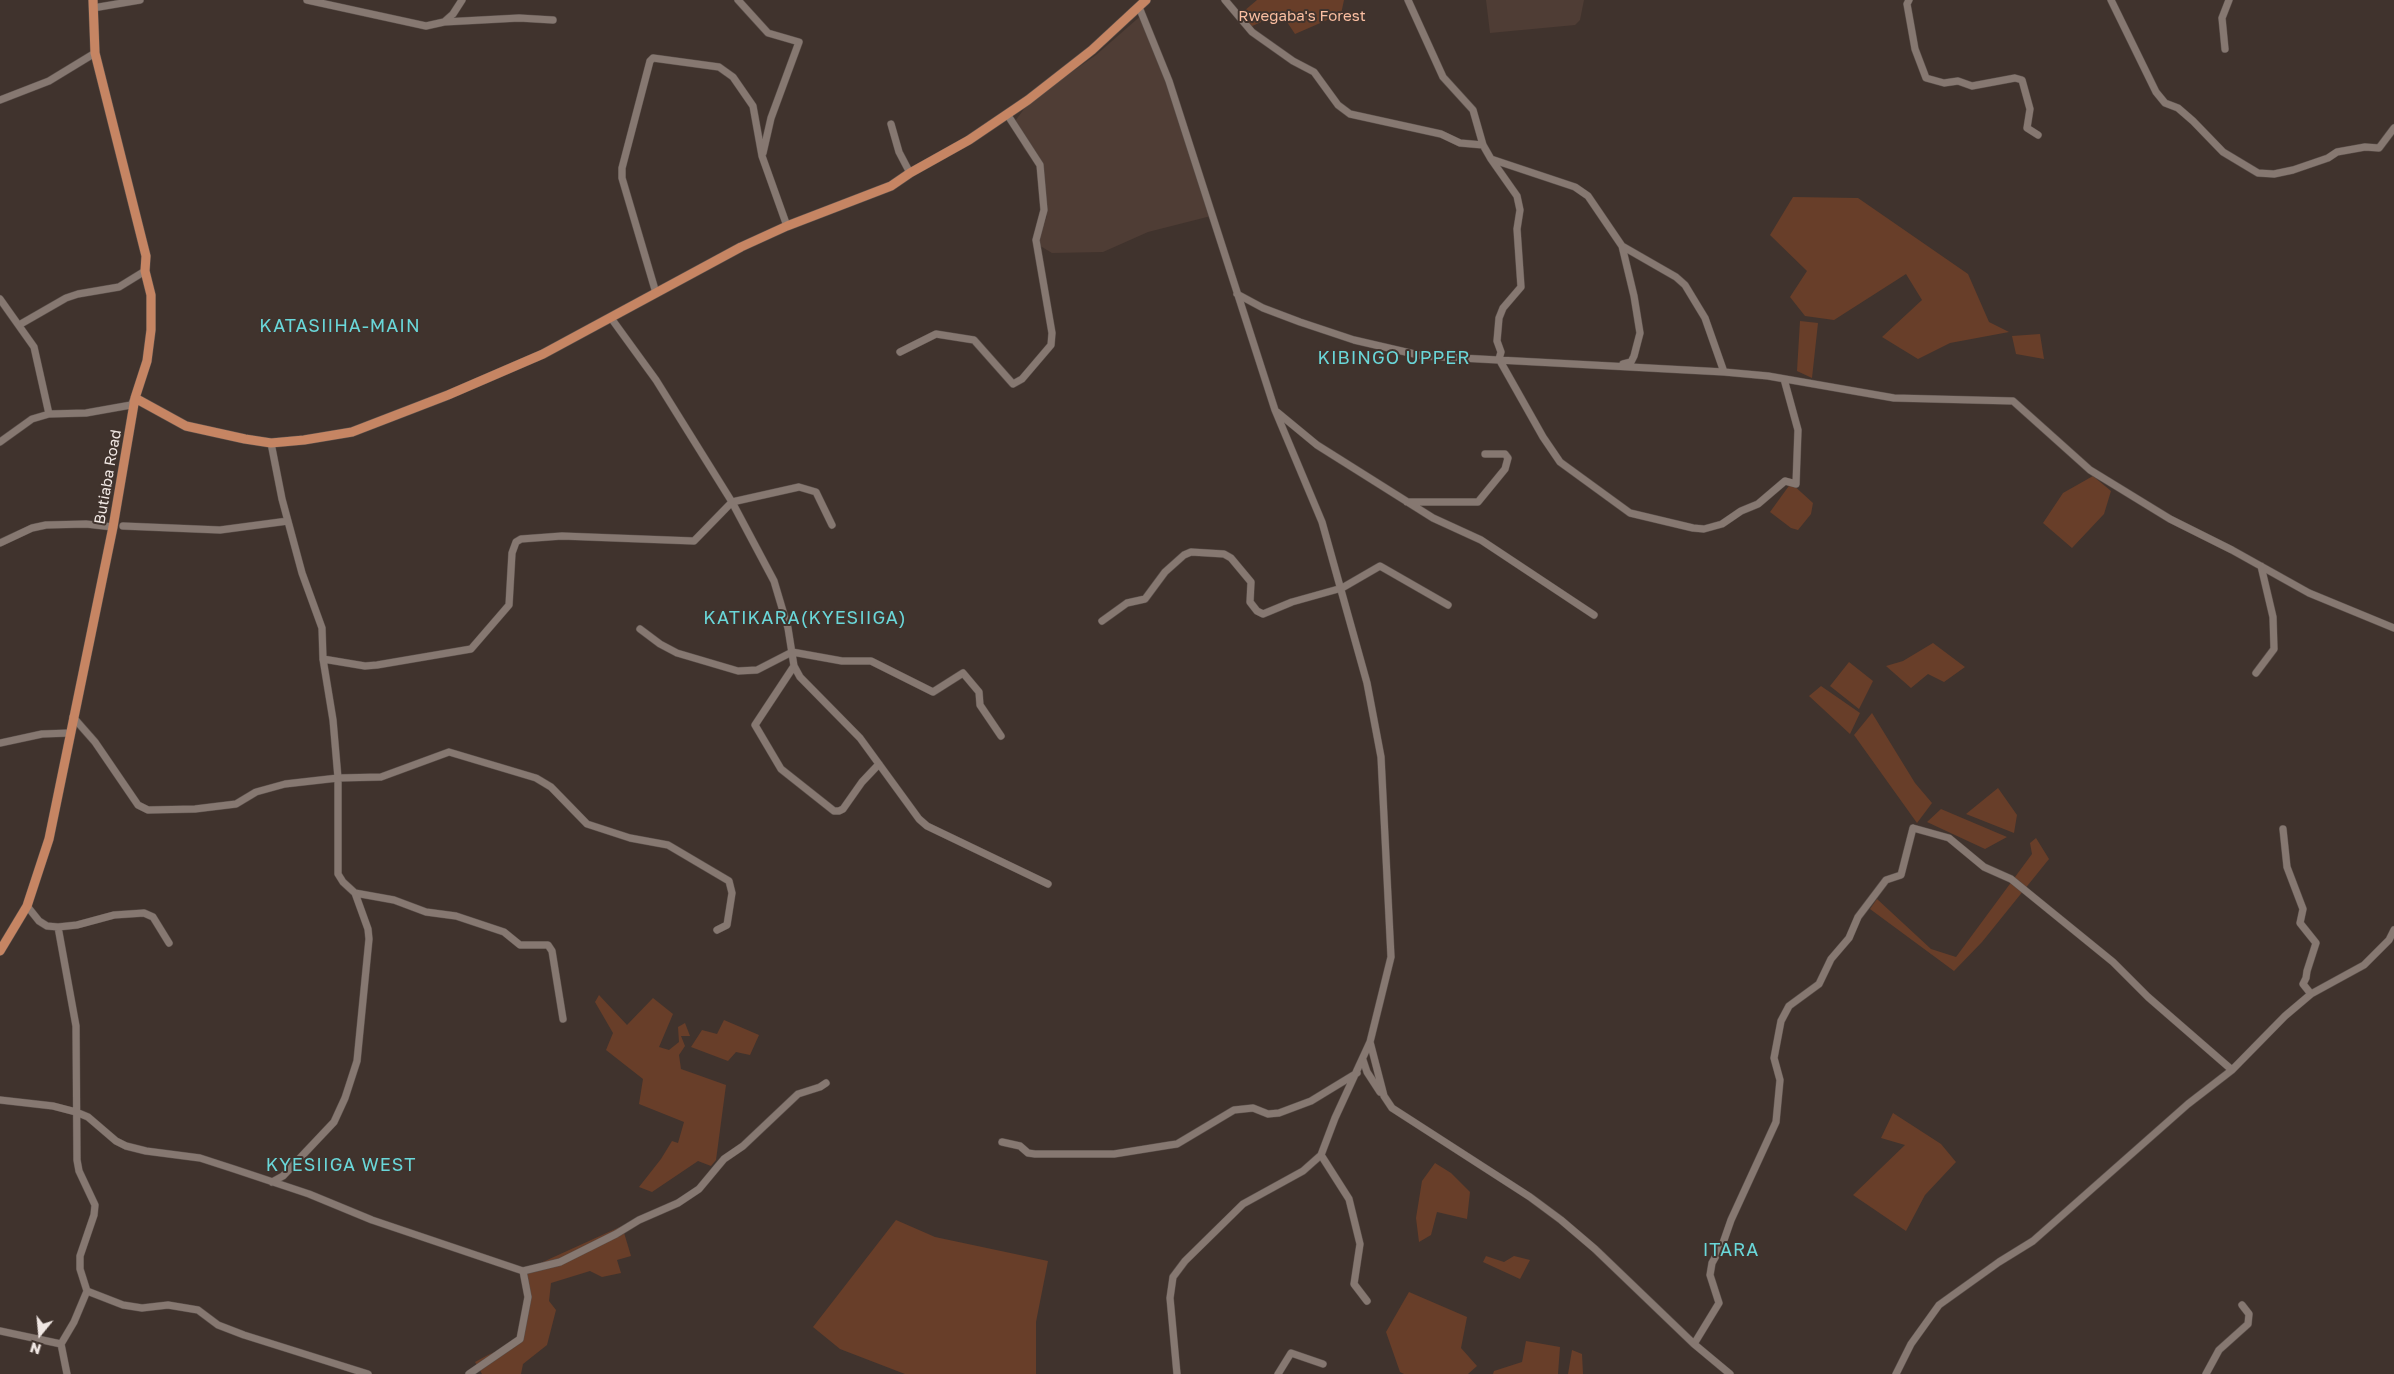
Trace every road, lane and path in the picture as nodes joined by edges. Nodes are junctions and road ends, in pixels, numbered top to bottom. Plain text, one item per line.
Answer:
1 (140, 0) edge
2 (307, 0) edge
3 (462, 0) edge
4 (738, 0) edge
5 (1146, 0) edge
6 (1225, 0) edge
7 (1408, 0) edge
8 (2111, 0) edge
9 (2229, 0) edge
10 (1908, 1) edge
11 (93, 4) edge
12 (1139, 7) junction
13 (553, 20) dead end
14 (444, 22) junction
15 (2226, 49) dead end
16 (95, 53) junction
17 (0, 100) edge
18 (1007, 114) junction
19 (891, 124) dead end
20 (2394, 128) edge
21 (2038, 135) dead end
22 (1483, 145) junction
23 (762, 156) junction
24 (1491, 159) junction
25 (910, 173) junction
26 (787, 226) junction
27 (1622, 246) junction
28 (145, 271) junction
29 (656, 293) junction
30 (1237, 294) junction
31 (0, 299) edge
32 (611, 318) junction
33 (19, 325) junction
34 (900, 352) dead end
35 (1499, 360) junction
36 (1620, 365) junction
37 (1724, 372) junction
38 (1784, 379) junction
39 (135, 398) junction
40 (1275, 410) junction
41 (49, 414) junction
42 (0, 442) edge
43 (272, 442) junction
44 (1485, 454) dead end
45 (732, 502) junction
46 (1407, 502) junction
47 (288, 521) junction
48 (832, 525) dead end
49 (118, 527) junction
50 (0, 543) edge
51 (2261, 566) junction
52 (1342, 588) junction
53 (1448, 605) dead end
54 (1594, 615) dead end
55 (1102, 621) dead end
56 (2394, 628) edge
57 (640, 629) dead end
58 (792, 652) junction
59 (323, 659) junction
60 (794, 666) junction
61 (2256, 673) dead end
62 (73, 717) junction
63 (70, 733) junction
64 (1001, 736) dead end
65 (0, 743) edge
66 (879, 764) junction
67 (338, 778) junction
68 (2283, 829) dead end
69 (1048, 884) dead end
70 (355, 893) junction
71 (27, 906) junction
72 (58, 927) junction
73 (718, 930) dead end
74 (2394, 930) edge
75 (169, 943) dead end
76 (0, 951) edge
77 (2311, 994) junction
78 (564, 1019) dead end
79 (1370, 1042) junction
80 (1363, 1060) junction
81 (2232, 1070) junction
82 (1357, 1073) junction
83 (826, 1083) dead end
84 (1384, 1096) junction
85 (0, 1100) edge
86 (76, 1112) junction
87 (1002, 1142) dead end
88 (1321, 1155) junction
89 (272, 1182) junction
90 (523, 1271) junction
91 (87, 1291) junction
92 (1367, 1301) dead end
93 (2242, 1305) dead end
94 (0, 1331) edge
95 (61, 1344) junction
96 (1694, 1344) junction
97 (1324, 1364) dead end
98 (67, 1374) edge
99 (368, 1374) edge
100 (469, 1374) edge
101 (1177, 1374) edge
102 (1278, 1374) edge
103 (1730, 1374) edge
104 (1896, 1374) edge
105 (2206, 1374) edge

1 - 11 street
2 - 14 street
3 - 14 street
4 - 23 street
5 - 12 main road
6 - 22 street
7 - 22 street
8 - 20 street
9 - 15 street
10 - 21 street
11 - 16 main road, Butiaba Road
12 - 18 main road
12 - 30 street
13 - 14 street
16 - 17 street
16 - 28 main road, Butiaba Road
18 - 25 main road
18 - 34 street
19 - 25 street
22 - 24 street
23 - 26 street
23 - 29 street
24 - 27 street
24 - 35 street
25 - 26 main road
26 - 29 main road
27 - 36 street
27 - 37 street
28 - 33 street
28 - 39 main road, Butiaba Road
29 - 32 main road
30 - 35 street
30 - 40 street
31 - 33 street
32 - 43 main road
32 - 45 street
33 - 41 street
35 - 36 street
35 - 38 street
36 - 37 street
37 - 38 street
38 - 51 street
39 - 41 street
39 - 43 main road
39 - 49 main road, Butiaba Road
40 - 46 street
40 - 52 street
41 - 42 street
43 - 47 street
44 - 46 street
45 - 48 street
45 - 58 street
45 - 59 street
46 - 54 street
47 - 49 street
47 - 59 street
49 - 50 street
49 - 62 main road, Butiaba Road
51 - 56 street
51 - 61 street
52 - 53 street
52 - 55 street
52 - 79 street
57 - 58 street
58 - 60 street
58 - 64 street
59 - 67 street
60 - 66 street
60 - 66 street
62 - 63 main road, Butiaba Road
62 - 67 street
63 - 65 street
63 - 71 main road, Butiaba Road
66 - 69 street
67 - 70 street
67 - 73 street
68 - 77 street
70 - 78 street
70 - 89 street
71 - 72 street
71 - 76 main road, Butiaba Road
72 - 75 street
72 - 86 street
74 - 77 street
77 - 81 street
79 - 80 street
79 - 84 street
80 - 82 street
80 - 84 street
81 - 96 street
81 - 104 street
82 - 87 street
82 - 88 street
83 - 90 street
84 - 96 street
85 - 86 street
86 - 89 street
86 - 91 street
88 - 92 street
88 - 101 street
89 - 90 street
90 - 100 street
91 - 95 street
91 - 99 street
93 - 105 street
94 - 95 street
95 - 98 street
96 - 103 street
97 - 102 street

